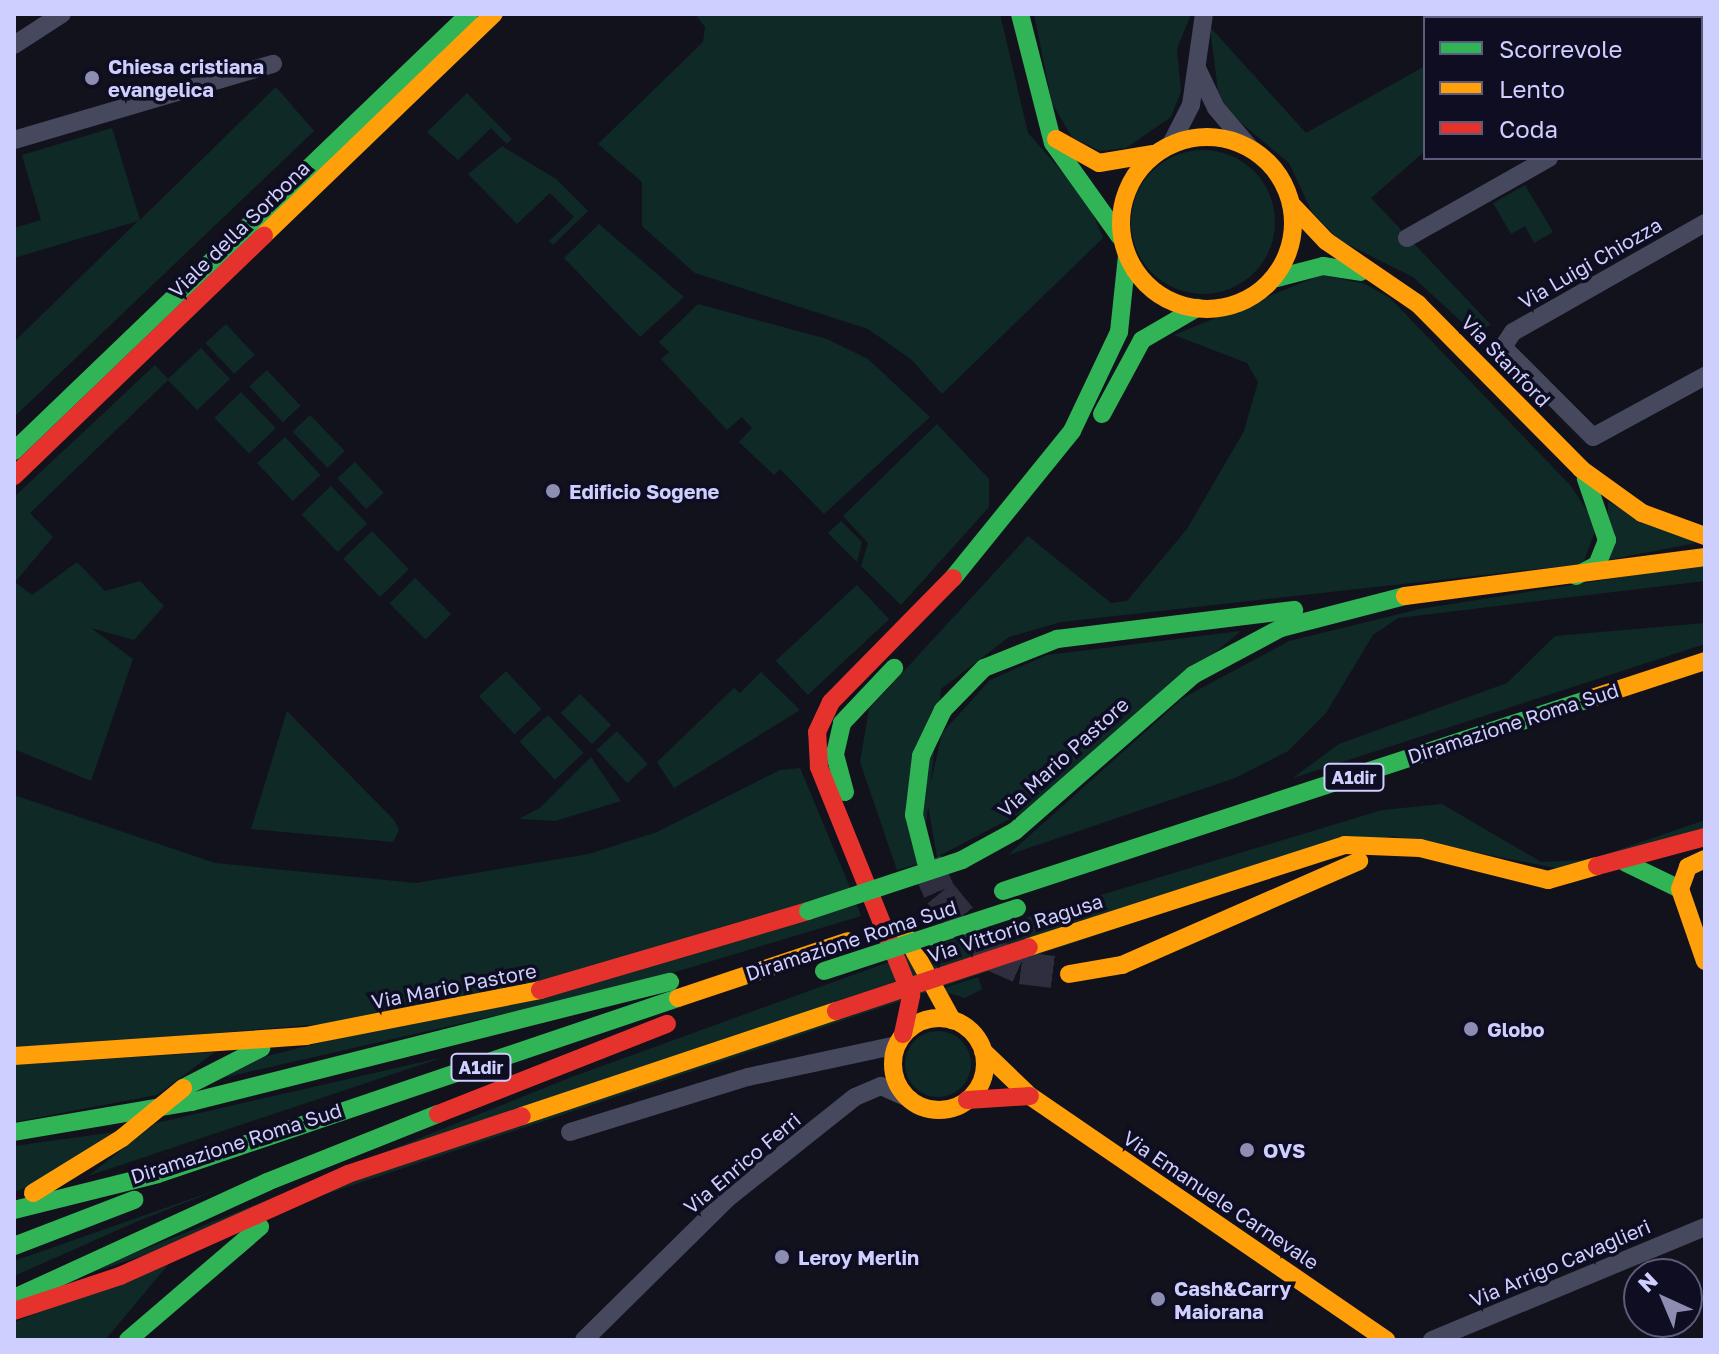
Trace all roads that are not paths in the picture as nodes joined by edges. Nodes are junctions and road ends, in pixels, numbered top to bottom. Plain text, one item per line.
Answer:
1 (62, 14) edge
2 (469, 14) edge
3 (494, 14) edge
4 (1020, 14) edge
5 (1204, 14) edge
6 (14, 45) edge
7 (273, 64) dead end
8 (1197, 68) junction
9 (1048, 132) junction
10 (14, 140) edge
11 (1171, 144) junction
12 (1251, 149) junction
13 (1153, 154) junction
14 (1545, 160) edge
15 (1291, 204) junction
16 (1705, 223) edge
17 (1121, 238) junction
18 (1407, 238) dead end
19 (1127, 256) junction
20 (1277, 278) junction
21 (1396, 287) junction
22 (1197, 308) junction
23 (1705, 376) edge
24 (14, 451) edge
25 (1581, 469) junction
26 (14, 476) edge
27 (1705, 536) edge
28 (1705, 557) edge
29 (1562, 578) junction
30 (1373, 600) junction
31 (1705, 661) edge
32 (1705, 683) edge
33 (1705, 837) edge
34 (1420, 848) junction
35 (1705, 859) edge
36 (926, 862) tunnel mouth
37 (1626, 863) junction
38 (1680, 889) junction
39 (848, 941) junction
40 (1705, 961) edge
41 (1069, 974) tunnel mouth
42 (952, 1020) junction
43 (667, 1024) junction
44 (306, 1036) junction
45 (900, 1040) junction
46 (983, 1051) junction
47 (14, 1056) edge
48 (1030, 1096) junction
49 (906, 1097) junction
50 (967, 1100) junction
51 (14, 1132) edge
52 (570, 1132) dead end
53 (348, 1174) junction
54 (14, 1200) edge
55 (14, 1210) edge
56 (1705, 1227) edge
57 (14, 1246) edge
58 (19, 1305) edge
59 (128, 1340) edge
60 (584, 1340) edge
61 (1387, 1340) edge
62 (1432, 1340) edge

1 - 6 street
2 - 24 main road, Viale della Sorbona
3 - 26 main road, Viale della Sorbona
4 - 9 main road
5 - 8 street
7 - 10 street
8 - 11 street
8 - 12 street
9 - 13 main road
9 - 17 main road
11 - 12 main road
11 - 13 main road
12 - 15 main road
13 - 17 main road
14 - 18 street
15 - 20 main road
15 - 21 main road, Via Stanford
16 - 23 street, Via Luigi Chiozza
17 - 19 main road
19 - 22 main road
19 - 45 main road
20 - 21 main road, Via Stanford
20 - 22 main road
21 - 25 main road, Via Stanford
22 - 42 main road
25 - 27 main road
25 - 29 main road
28 - 29 main road, Via Mario Pastore
29 - 30 main road, Via Mario Pastore
30 - 36 main road
30 - 44 main road, Via Mario Pastore, bridge
31 - 39 main road, Diramazione Roma Sud / A1dir
32 - 43 main road, Diramazione Roma Sud / A1dir, bridge
33 - 37 main road, Via Vittorio Ragusa
34 - 37 main road, Via Vittorio Ragusa
34 - 41 main road
34 - 53 main road, Via Vittorio Ragusa, bridge
35 - 38 main road
37 - 38 main road
38 - 40 main road
39 - 51 main road
39 - 55 main road, A1dir
42 - 45 main road
42 - 46 main road
43 - 57 main road, Diramazione Roma Sud / A1dir
43 - 58 main road
44 - 47 main road
44 - 54 main road, bridge
45 - 49 main road
45 - 52 street
46 - 48 main road, Via Emanuele Carnevale
46 - 50 main road
48 - 50 main road
48 - 61 main road, Via Emanuele Carnevale
49 - 50 main road
49 - 60 street, Via Enrico Ferri
53 - 58 main road
53 - 59 main road
56 - 62 street, Via Arrigo Cavaglieri

